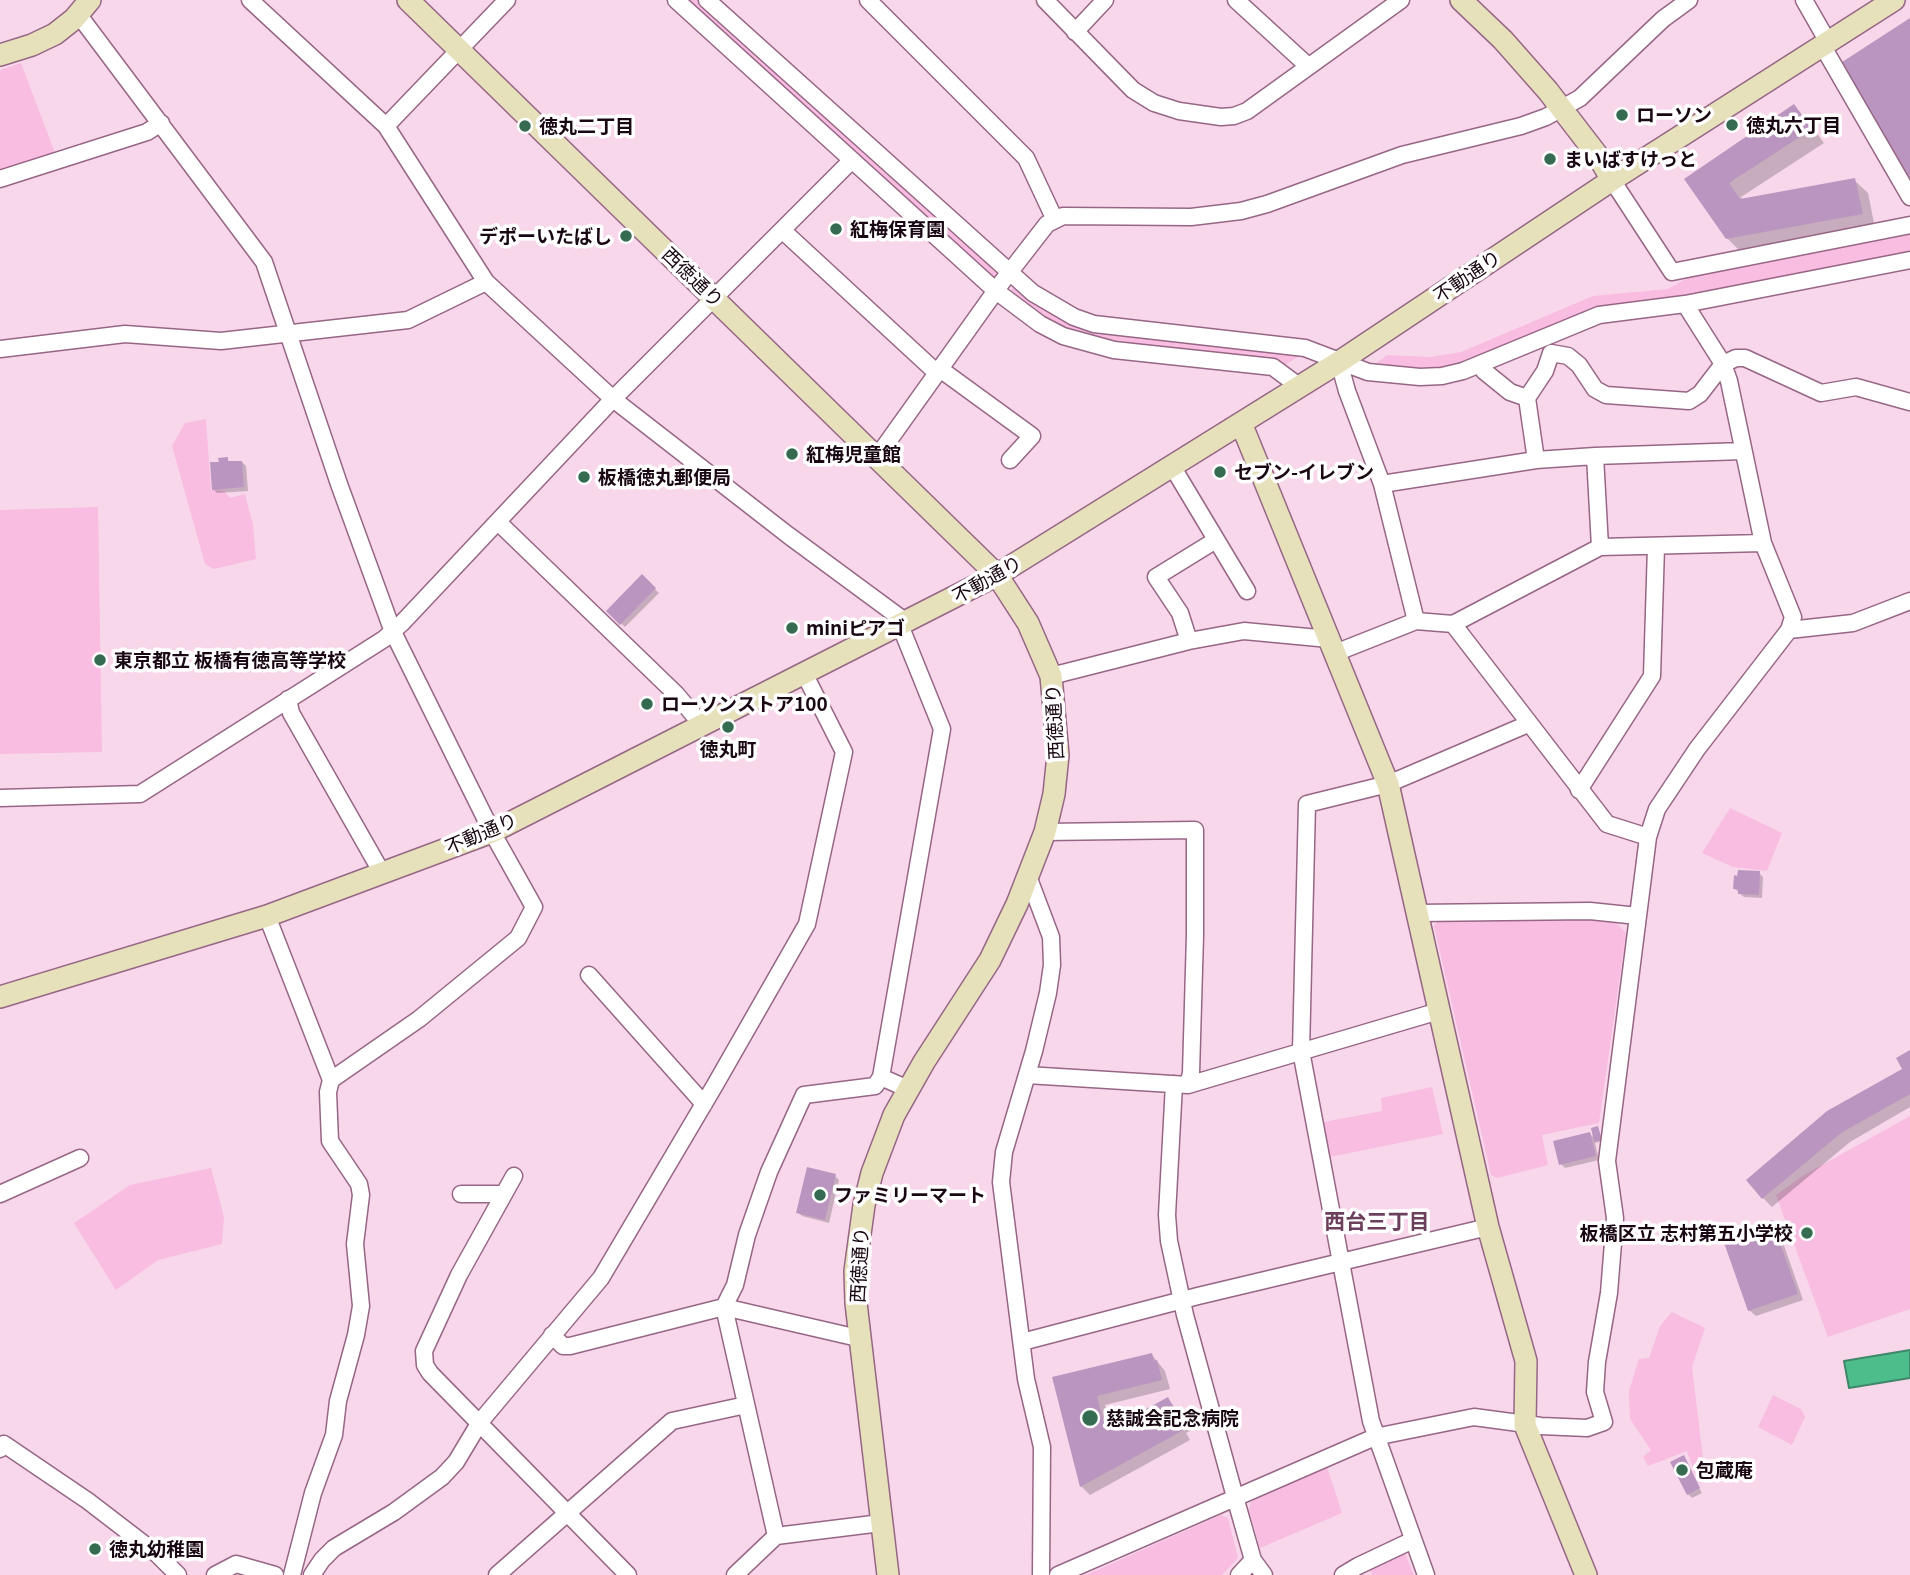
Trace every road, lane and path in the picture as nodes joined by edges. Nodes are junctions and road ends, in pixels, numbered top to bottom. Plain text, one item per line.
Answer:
1 (250, 0) edge
2 (408, 0) edge
3 (507, 0) edge
4 (676, 0) edge
5 (707, 0) edge
6 (868, 0) edge
7 (1045, 0) edge
8 (1105, 0) edge
9 (1236, 0) edge
10 (1401, 0) edge
11 (1461, 0) edge
12 (1689, 0) edge
13 (1804, 0) edge
14 (1894, 0) edge
15 (84, 7) edge
16 (1075, 32) junction
17 (1825, 44) junction
18 (458, 49) junction
19 (0, 55) edge
20 (1308, 66) junction
21 (1563, 109) junction
22 (161, 123) junction
23 (386, 126) junction
24 (852, 160) junction
25 (0, 179) edge
26 (1612, 180) junction
27 (1910, 197) edge
28 (1055, 220) junction
29 (1910, 225) edge
30 (782, 230) junction
31 (1910, 260) edge
32 (1009, 273) junction
33 (486, 282) junction
34 (996, 291) junction
35 (715, 298) junction
36 (1685, 304) junction
37 (288, 332) junction
38 (1548, 345) junction
39 (0, 349) edge
40 (1339, 362) junction
41 (1481, 364) junction
42 (1723, 364) junction
43 (939, 371) junction
44 (1300, 387) junction
45 (1527, 398) junction
46 (613, 399) junction
47 (1910, 402) edge
48 (1241, 424) junction
49 (1743, 451) junction
50 (1595, 456) junction
51 (877, 457) junction
52 (1010, 460) dead end
53 (1536, 460) junction
54 (1172, 466) junction
55 (1382, 484) junction
56 (498, 522) junction
57 (1216, 540) junction
58 (1763, 543) junction
59 (1600, 547) junction
60 (1656, 547) junction
61 (997, 575) junction
62 (1247, 591) dead end
63 (1910, 601) edge
64 (1416, 621) junction
65 (903, 623) junction
66 (1453, 624) junction
67 (1789, 630) junction
68 (393, 632) junction
69 (1189, 641) junction
70 (1332, 646) junction
71 (804, 673) junction
72 (1051, 676) junction
73 (288, 699) junction
74 (1528, 724) junction
75 (702, 725) junction
76 (1388, 784) junction
77 (1579, 790) junction
78 (0, 798) edge
79 (492, 832) junction
80 (1045, 832) junction
81 (1648, 837) junction
82 (382, 873) junction
83 (1028, 876) junction
84 (1418, 913) junction
85 (267, 916) junction
86 (1638, 916) junction
87 (589, 975) dead end
88 (0, 998) edge
89 (1439, 1011) junction
90 (1301, 1051) junction
91 (1027, 1075) junction
92 (881, 1077) junction
93 (331, 1080) junction
94 (1181, 1085) junction
95 (908, 1089) junction
96 (704, 1104) junction
97 (80, 1158) dead end
98 (514, 1176) dead end
99 (0, 1194) edge
100 (461, 1194) dead end
101 (505, 1194) junction
102 (1488, 1227) junction
103 (1340, 1262) junction
104 (1183, 1301) junction
105 (724, 1307) junction
106 (552, 1335) junction
107 (858, 1338) junction
108 (1022, 1342) junction
109 (746, 1405) junction
110 (480, 1422) junction
111 (1525, 1425) junction
112 (1375, 1437) junction
113 (0, 1449) edge
114 (1235, 1497) junction
115 (569, 1512) junction
116 (881, 1523) junction
117 (776, 1536) junction
118 (1413, 1540) junction
119 (1253, 1560) junction
120 (178, 1575) edge
121 (215, 1575) edge
122 (275, 1575) edge
123 (292, 1575) edge
124 (312, 1575) edge
125 (497, 1575) edge
126 (628, 1575) edge
127 (735, 1575) edge
128 (888, 1575) edge
129 (1041, 1575) edge
130 (1058, 1575) edge
131 (1239, 1575) edge
132 (1264, 1575) edge
133 (1343, 1575) edge
134 (1426, 1575) edge
135 (1586, 1575) edge

1 - 23 street
2 - 18 street, 西徳通り
3 - 18 street
4 - 24 street
5 - 32 street
6 - 28 street
7 - 16 street
8 - 16 street
9 - 20 street
10 - 20 street
11 - 21 street
12 - 21 street
13 - 17 street
14 - 17 street, 不動通り
15 - 19 street
15 - 22 street
16 - 20 street
17 - 26 street, 不動通り
17 - 27 street
18 - 23 street
18 - 35 street, 西徳通り
21 - 26 street
21 - 28 street
22 - 25 street
22 - 37 street
23 - 33 street
24 - 30 street
24 - 34 street
26 - 29 street
26 - 40 street, 不動通り
28 - 32 street
30 - 35 street
30 - 43 street
31 - 36 street
32 - 34 street
32 - 40 street
33 - 37 street
33 - 46 street
34 - 43 street
34 - 44 street
35 - 46 street
35 - 51 street, 西徳通り
36 - 38 street
36 - 42 street
37 - 39 street
37 - 68 street
38 - 41 street
38 - 42 street
38 - 45 street
40 - 41 street
40 - 44 street, 不動通り
40 - 55 street
41 - 45 street
42 - 47 street
42 - 49 street
43 - 51 street
43 - 52 street
44 - 48 street, 不動通り
45 - 53 street
46 - 56 street
46 - 65 street
48 - 54 street, 不動通り
48 - 70 street
49 - 50 street
49 - 58 street
50 - 53 street
50 - 59 street
51 - 61 street, 西徳通り
53 - 55 street
54 - 57 street
54 - 61 street, 不動通り
55 - 64 street
56 - 68 street
56 - 75 street
57 - 62 street
57 - 69 street
58 - 60 street
58 - 67 street
59 - 60 street
59 - 66 street
60 - 77 street
61 - 65 street, 不動通り
61 - 72 street, 西徳通り
63 - 67 street
64 - 66 street
64 - 70 street
65 - 71 street, 不動通り
65 - 92 street
66 - 74 street
67 - 81 street
68 - 73 street
68 - 79 street
69 - 70 street
69 - 72 street
70 - 76 street
71 - 75 street, 不動通り
71 - 96 street
72 - 80 street, 西徳通り
73 - 78 street
73 - 82 street
74 - 76 street
74 - 77 street
75 - 79 street, 不動通り
76 - 84 street
76 - 90 street
77 - 81 street
79 - 82 street, 不動通り
79 - 93 street
80 - 83 street, 西徳通り
80 - 94 street
81 - 86 street
82 - 85 street, 不動通り
83 - 91 street
83 - 95 street, 西徳通り
84 - 86 street
84 - 89 street
85 - 88 street, 不動通り
85 - 93 street
86 - 111 street
87 - 96 street
89 - 90 street
89 - 102 street
90 - 94 street
90 - 103 street
91 - 94 street
91 - 108 street
92 - 95 street
92 - 105 street
93 - 123 street
94 - 104 street
95 - 107 street, 西徳通り
96 - 106 street
97 - 99 street
98 - 101 street
100 - 101 street
101 - 110 street
102 - 103 street
102 - 111 street
103 - 104 street
103 - 112 street
104 - 108 street
104 - 114 street
105 - 106 street
105 - 107 street
105 - 109 street
106 - 110 street
107 - 116 street, 西徳通り
108 - 129 street
109 - 115 street
109 - 117 street
110 - 115 street
110 - 124 street
111 - 112 street
111 - 135 street
112 - 114 street
112 - 118 street
113 - 120 street
114 - 119 street
114 - 130 street
115 - 125 street
115 - 126 street
116 - 117 street
116 - 128 street, 西徳通り
117 - 127 street
118 - 133 street
118 - 134 street
119 - 131 street
119 - 132 street
121 - 122 street

